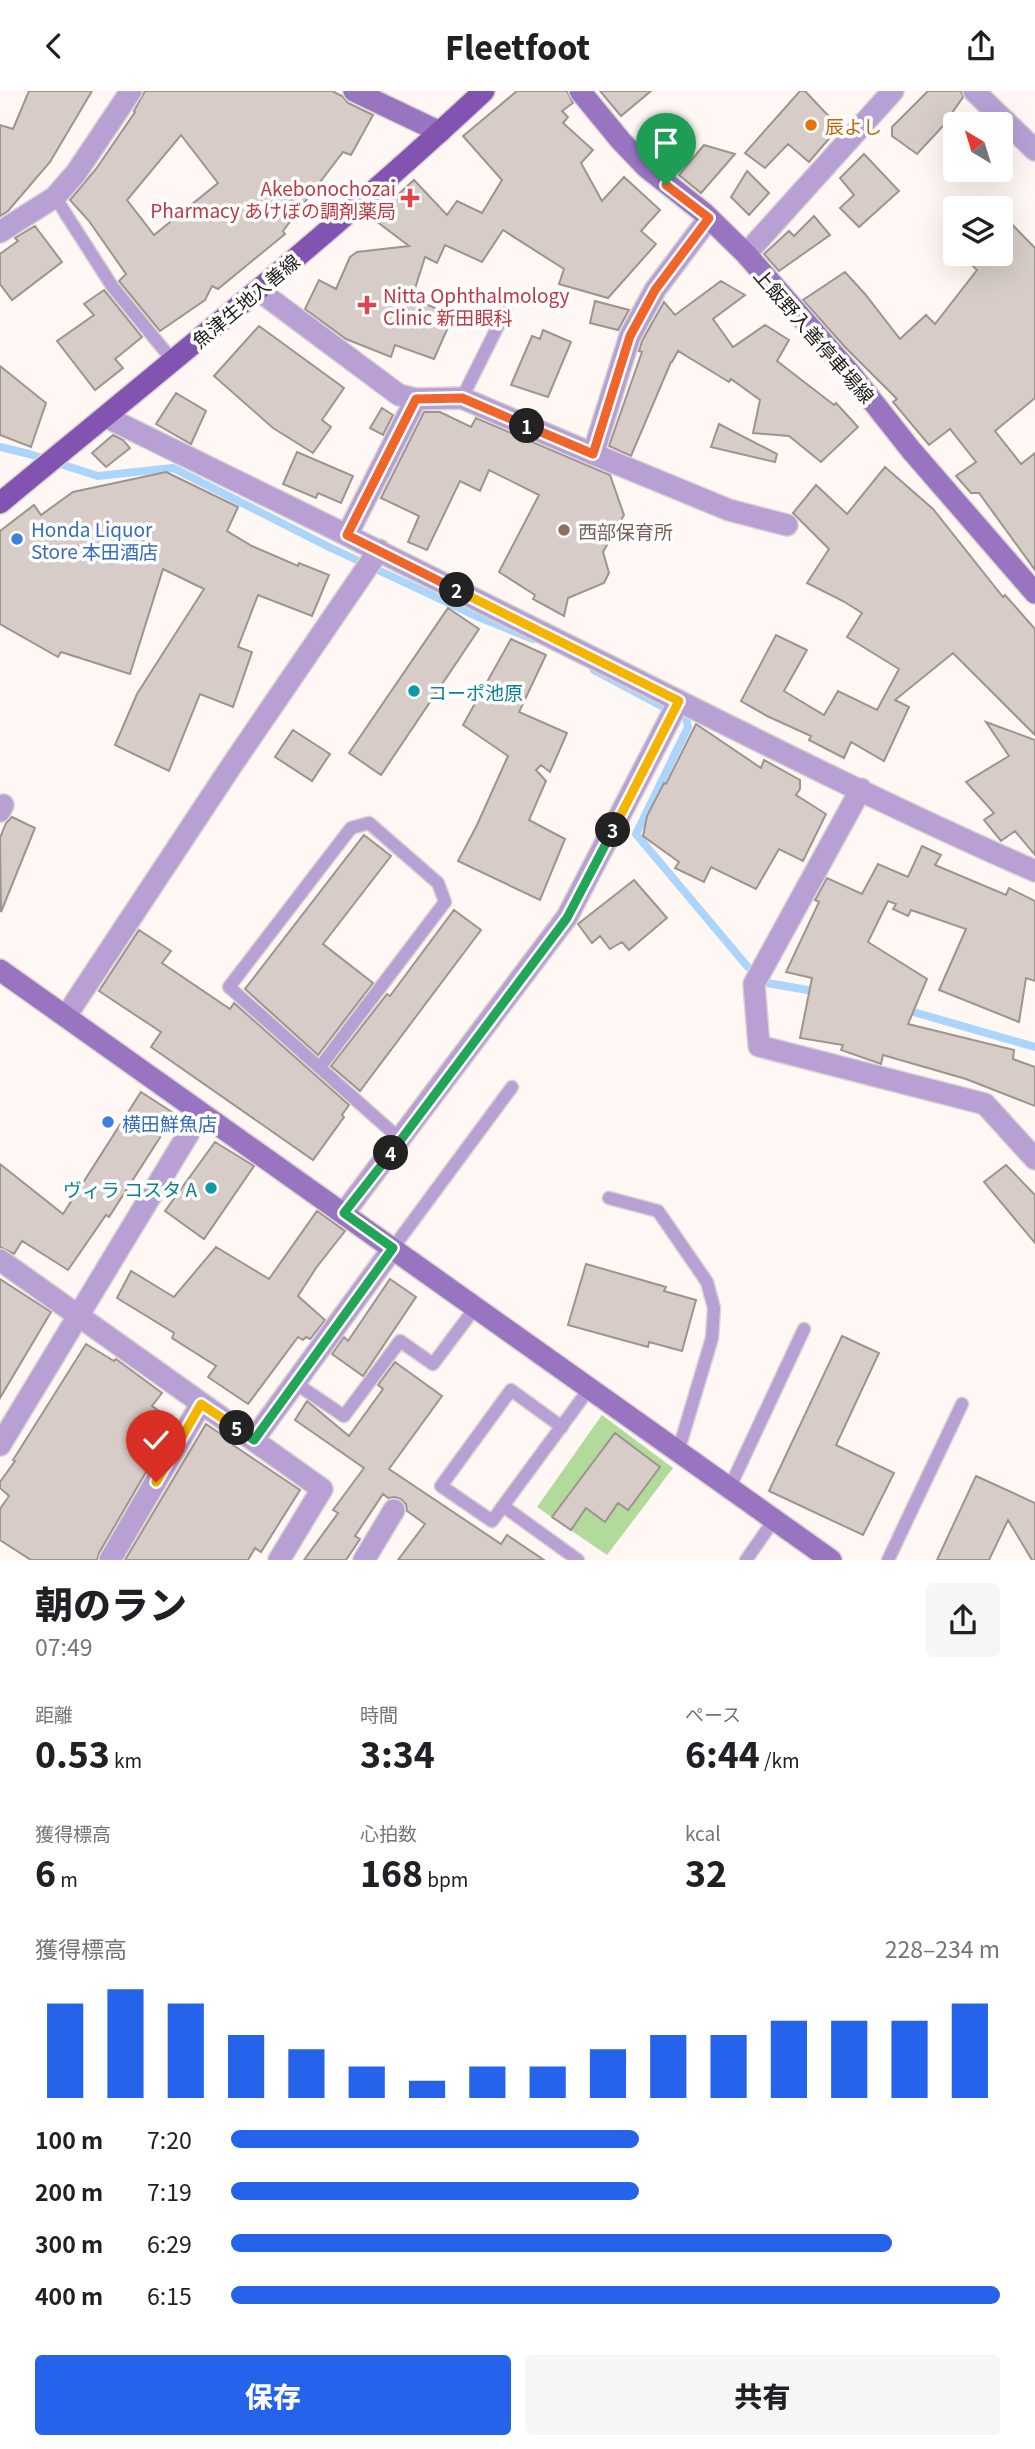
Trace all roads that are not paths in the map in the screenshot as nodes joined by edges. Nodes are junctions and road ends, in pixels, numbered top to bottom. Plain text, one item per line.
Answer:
1 (131, 91) edge
2 (354, 91) edge
3 (484, 91) edge
4 (580, 91) edge
5 (893, 91) edge
6 (974, 91) edge
7 (440, 132) junction
8 (1035, 150) edge
9 (55, 197) junction
10 (709, 218) junction
11 (0, 232) edge
12 (746, 254) junction
13 (258, 290) junction
14 (506, 310) dead end
15 (173, 361) junction
16 (462, 398) junction
17 (416, 399) junction
18 (106, 417) junction
19 (593, 454) junction
20 (0, 503) edge
21 (788, 525) dead end
22 (347, 535) junction
23 (379, 550) junction
24 (1035, 593) edge
25 (679, 701) junction
26 (861, 789) junction
27 (1035, 871) edge
28 (0, 970) edge
29 (66, 1016) junction
30 (320, 1067) junction
31 (512, 1087) dead end
32 (201, 1113) junction
33 (401, 1140) junction
34 (1035, 1160) edge
35 (609, 1198) dead end
36 (344, 1213) junction
37 (393, 1248) junction
38 (0, 1260) edge
39 (475, 1308) junction
40 (78, 1316) junction
41 (804, 1329) dead end
42 (295, 1383) junction
43 (589, 1389) junction
44 (201, 1404) junction
45 (962, 1404) dead end
46 (562, 1427) junction
47 (254, 1440) junction
48 (0, 1445) edge
49 (678, 1452) junction
50 (729, 1489) junction
51 (503, 1506) junction
52 (394, 1510) dead end
53 (774, 1520) junction
54 (110, 1560) edge
55 (279, 1560) edge
56 (364, 1560) edge
57 (578, 1560) edge
58 (746, 1560) edge
59 (831, 1560) edge
60 (888, 1560) edge

1 - 9 street
2 - 7 street
3 - 7 main road, 魚津生地入善線
4 - 10 street, 上飯野入善停車場線
5 - 12 street
6 - 8 street
7 - 13 main road, 魚津生地入善線
9 - 11 street
9 - 15 lane
10 - 12 street, 上飯野入善停車場線
10 - 19 street
12 - 24 street, 上飯野入善停車場線
13 - 15 main road, 魚津生地入善線
13 - 17 street
14 - 16 lane
15 - 18 main road, 魚津生地入善線
16 - 17 street
16 - 19 street
17 - 22 street
18 - 20 main road, 魚津生地入善線
18 - 22 street
19 - 21 street
22 - 23 street
23 - 25 street
23 - 29 street
25 - 26 street
25 - 33 street
26 - 27 street
26 - 34 street
28 - 29 street
29 - 32 street
30 - 30 lane
30 - 33 lane
31 - 37 lane
32 - 36 street
32 - 40 street
33 - 36 street
35 - 49 lane
36 - 37 street
37 - 39 street
37 - 42 street
38 - 40 street
39 - 42 lane
39 - 43 street
40 - 44 street
40 - 48 street
41 - 50 lane
42 - 47 street
43 - 46 lane
43 - 49 street
44 - 47 street
44 - 54 street
45 - 60 lane
46 - 51 lane
46 - 51 lane
47 - 55 street
49 - 50 street
50 - 53 street
51 - 57 lane
52 - 56 street
53 - 58 lane
53 - 59 street

